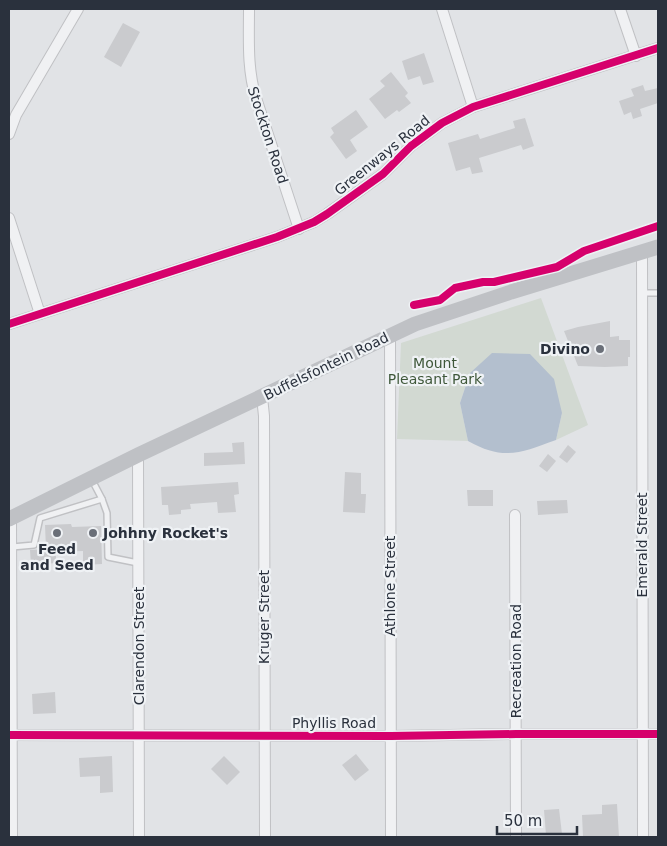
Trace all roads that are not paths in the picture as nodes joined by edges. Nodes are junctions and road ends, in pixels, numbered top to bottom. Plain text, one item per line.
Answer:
1 (78, 9) edge
2 (249, 9) edge
3 (442, 9) edge
4 (620, 9) edge
5 (658, 48) edge
6 (636, 56) junction
7 (473, 107) junction
8 (9, 134) edge
9 (9, 218) edge
10 (299, 229) junction
11 (11, 233) edge
12 (658, 247) edge
13 (642, 253) junction
14 (642, 293) junction
15 (658, 293) edge
16 (40, 314) junction
17 (9, 324) edge
18 (390, 335) junction
19 (262, 396) junction
20 (138, 455) junction
21 (92, 479) junction
22 (102, 499) junction
23 (515, 515) dead end
24 (10, 519) edge
25 (12, 547) junction
26 (139, 563) junction
27 (516, 734) junction
28 (643, 734) junction
29 (658, 734) edge
30 (10, 735) edge
31 (139, 735) junction
32 (264, 736) junction
33 (391, 736) junction
34 (12, 837) edge
35 (139, 837) edge
36 (264, 837) edge
37 (391, 837) edge
38 (516, 837) edge
39 (643, 837) edge

1 - 8 street
2 - 10 street, Stockton Road
3 - 7 street
4 - 6 street
5 - 6 street, Greenways Road
6 - 7 street, Greenways Road
7 - 10 street, Greenways Road
9 - 11 street
10 - 16 street, Greenways Road
11 - 16 street
12 - 13 main road, Buffelsfontein Road
13 - 14 street, Emerald Street
13 - 18 main road, Buffelsfontein Road
14 - 15 lane
14 - 28 street, Emerald Street
16 - 17 street, Greenways Road
18 - 19 main road, Buffelsfontein Road
18 - 33 street, Athlone Street
19 - 20 main road, Buffelsfontein Road
19 - 32 street, Kruger Street
20 - 21 main road, Buffelsfontein Road
20 - 26 street, Clarendon Street
21 - 22 lane
21 - 24 main road, Buffelsfontein Road
22 - 25 lane
22 - 26 lane
23 - 27 street, Recreation Road
24 - 25 street
25 - 30 street
26 - 31 street, Clarendon Street
27 - 28 street, Phyllis Road
27 - 33 street, Phyllis Road
27 - 38 street, Recreation Road
28 - 29 street, Phyllis Road
28 - 39 street, Emerald Street
30 - 31 street, Phyllis Road
30 - 34 street
31 - 32 street, Phyllis Road
31 - 35 street, Clarendon Street
32 - 33 street, Phyllis Road
32 - 36 street, Kruger Street
33 - 37 street, Athlone Street

